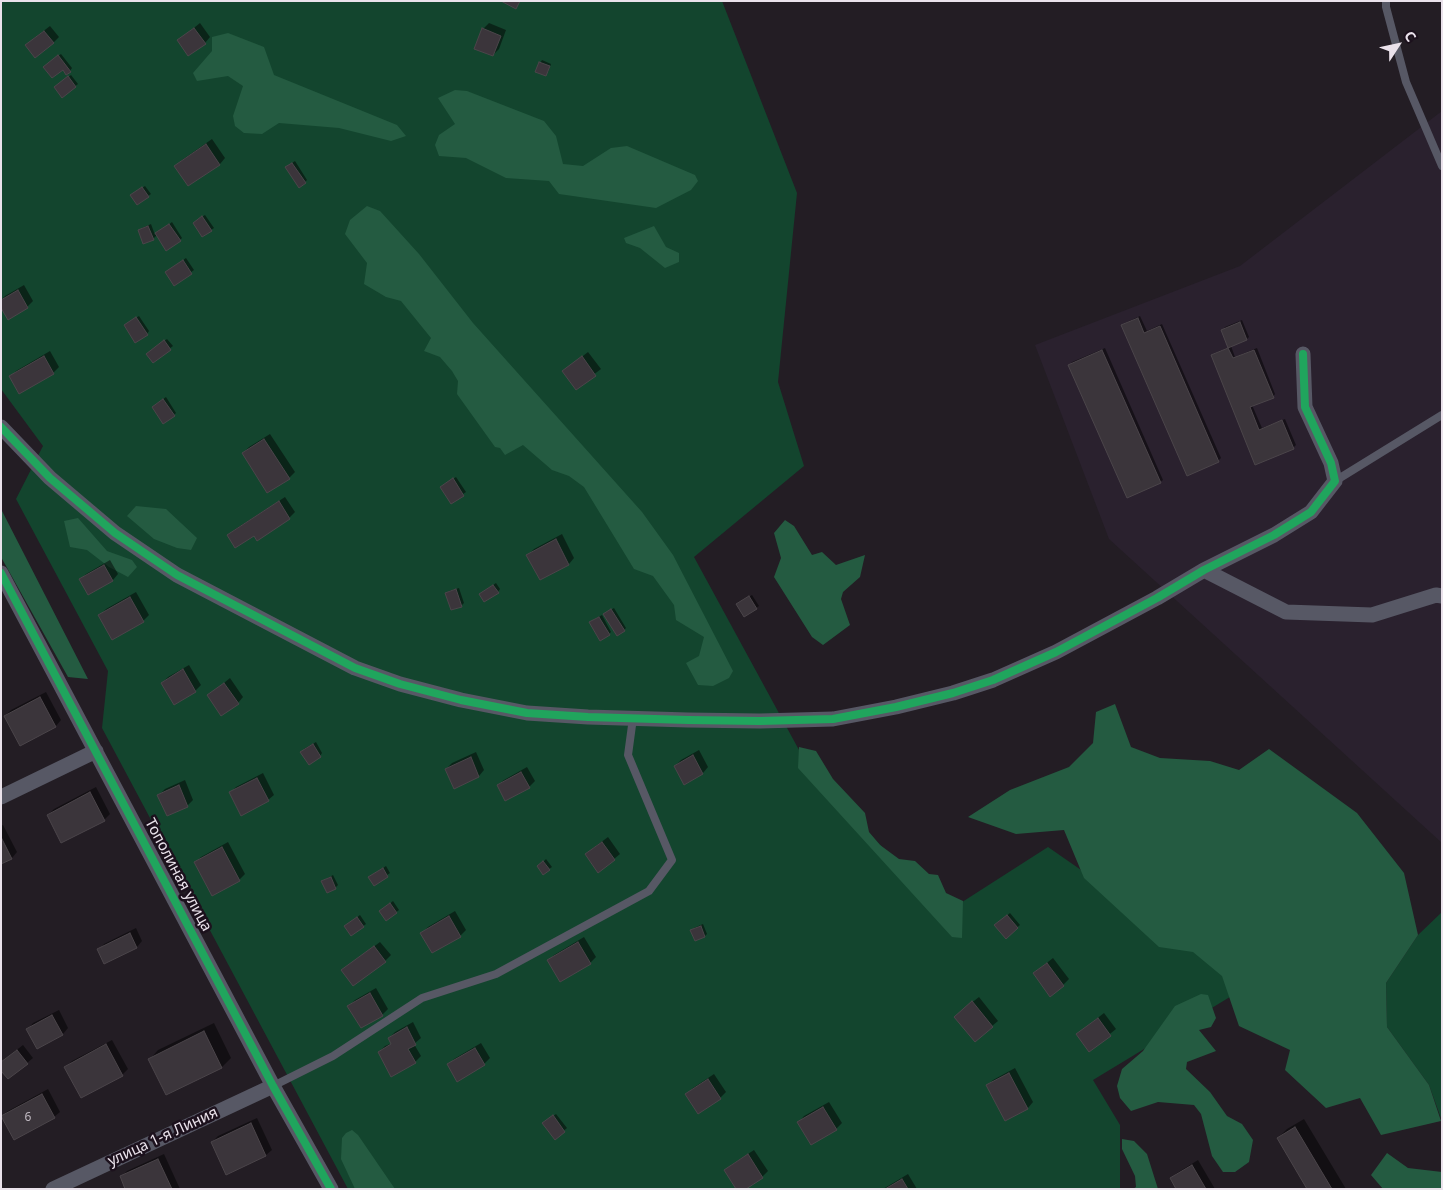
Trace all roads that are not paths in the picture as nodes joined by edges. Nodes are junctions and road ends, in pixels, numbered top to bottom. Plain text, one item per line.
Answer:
1 (1386, 1) edge
2 (1442, 166) edge
3 (1303, 354) dead end
4 (1442, 415) edge
5 (1, 427) edge
6 (1335, 481) junction
7 (1204, 570) junction
8 (1, 574) edge
9 (1442, 596) edge
10 (633, 718) junction
11 (96, 750) junction
12 (1, 797) edge
13 (273, 1086) junction
14 (53, 1189) edge
15 (331, 1189) edge

1 - 2 lane
3 - 6 street
4 - 6 lane
5 - 10 street
6 - 7 street
7 - 9 street
7 - 10 street
8 - 11 street, Тополиная улица
10 - 13 lane
11 - 12 street
11 - 13 street, Тополиная улица
13 - 14 street, улица 1-я Линия
13 - 15 street, Тополиная улица

